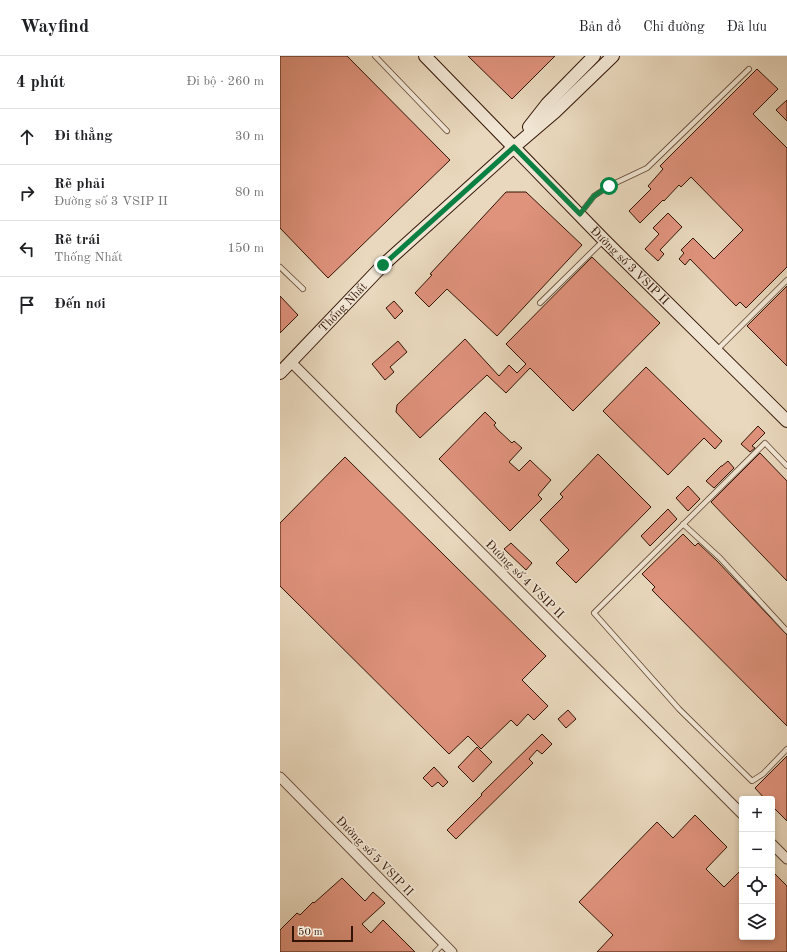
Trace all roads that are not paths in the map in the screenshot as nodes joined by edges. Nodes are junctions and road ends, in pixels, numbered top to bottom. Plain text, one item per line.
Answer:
1 (375, 56) edge
2 (425, 56) edge
3 (594, 56) edge
4 (612, 56) edge
5 (749, 69) dead end
6 (447, 131) dead end
7 (514, 147) junction
8 (580, 214) junction
9 (604, 240) junction
10 (280, 267) edge
11 (787, 280) edge
12 (303, 289) dead end
13 (540, 303) dead end
14 (716, 351) junction
15 (290, 362) junction
16 (280, 373) edge
17 (787, 421) edge
18 (787, 466) edge
19 (683, 524) junction
20 (787, 631) edge
21 (787, 749) edge
22 (280, 777) edge
23 (739, 811) edge
24 (775, 847) edge
25 (787, 859) edge
26 (444, 944) junction
27 (435, 952) edge
28 (452, 952) edge

1 - 6 lane
2 - 7 street, Đường số 3 VSIP II
3 - 7 street, Thống Nhất
4 - 7 street, Thống Nhất
5 - 8 lane
7 - 8 street, Đường số 3 VSIP II
7 - 15 street, Thống Nhất
8 - 9 street, Đường số 3 VSIP II
9 - 13 lane
9 - 14 street, Đường số 3 VSIP II
10 - 12 lane
11 - 14 lane
14 - 17 street, Đường số 3 VSIP II
15 - 16 street, Thống Nhất
15 - 23 street, Đường số 4 VSIP II
18 - 19 lane
19 - 20 lane
19 - 21 lane
22 - 26 street, Đường số 5 VSIP II
24 - 25 street
26 - 27 lane
26 - 28 street, Đường số 5 VSIP II

